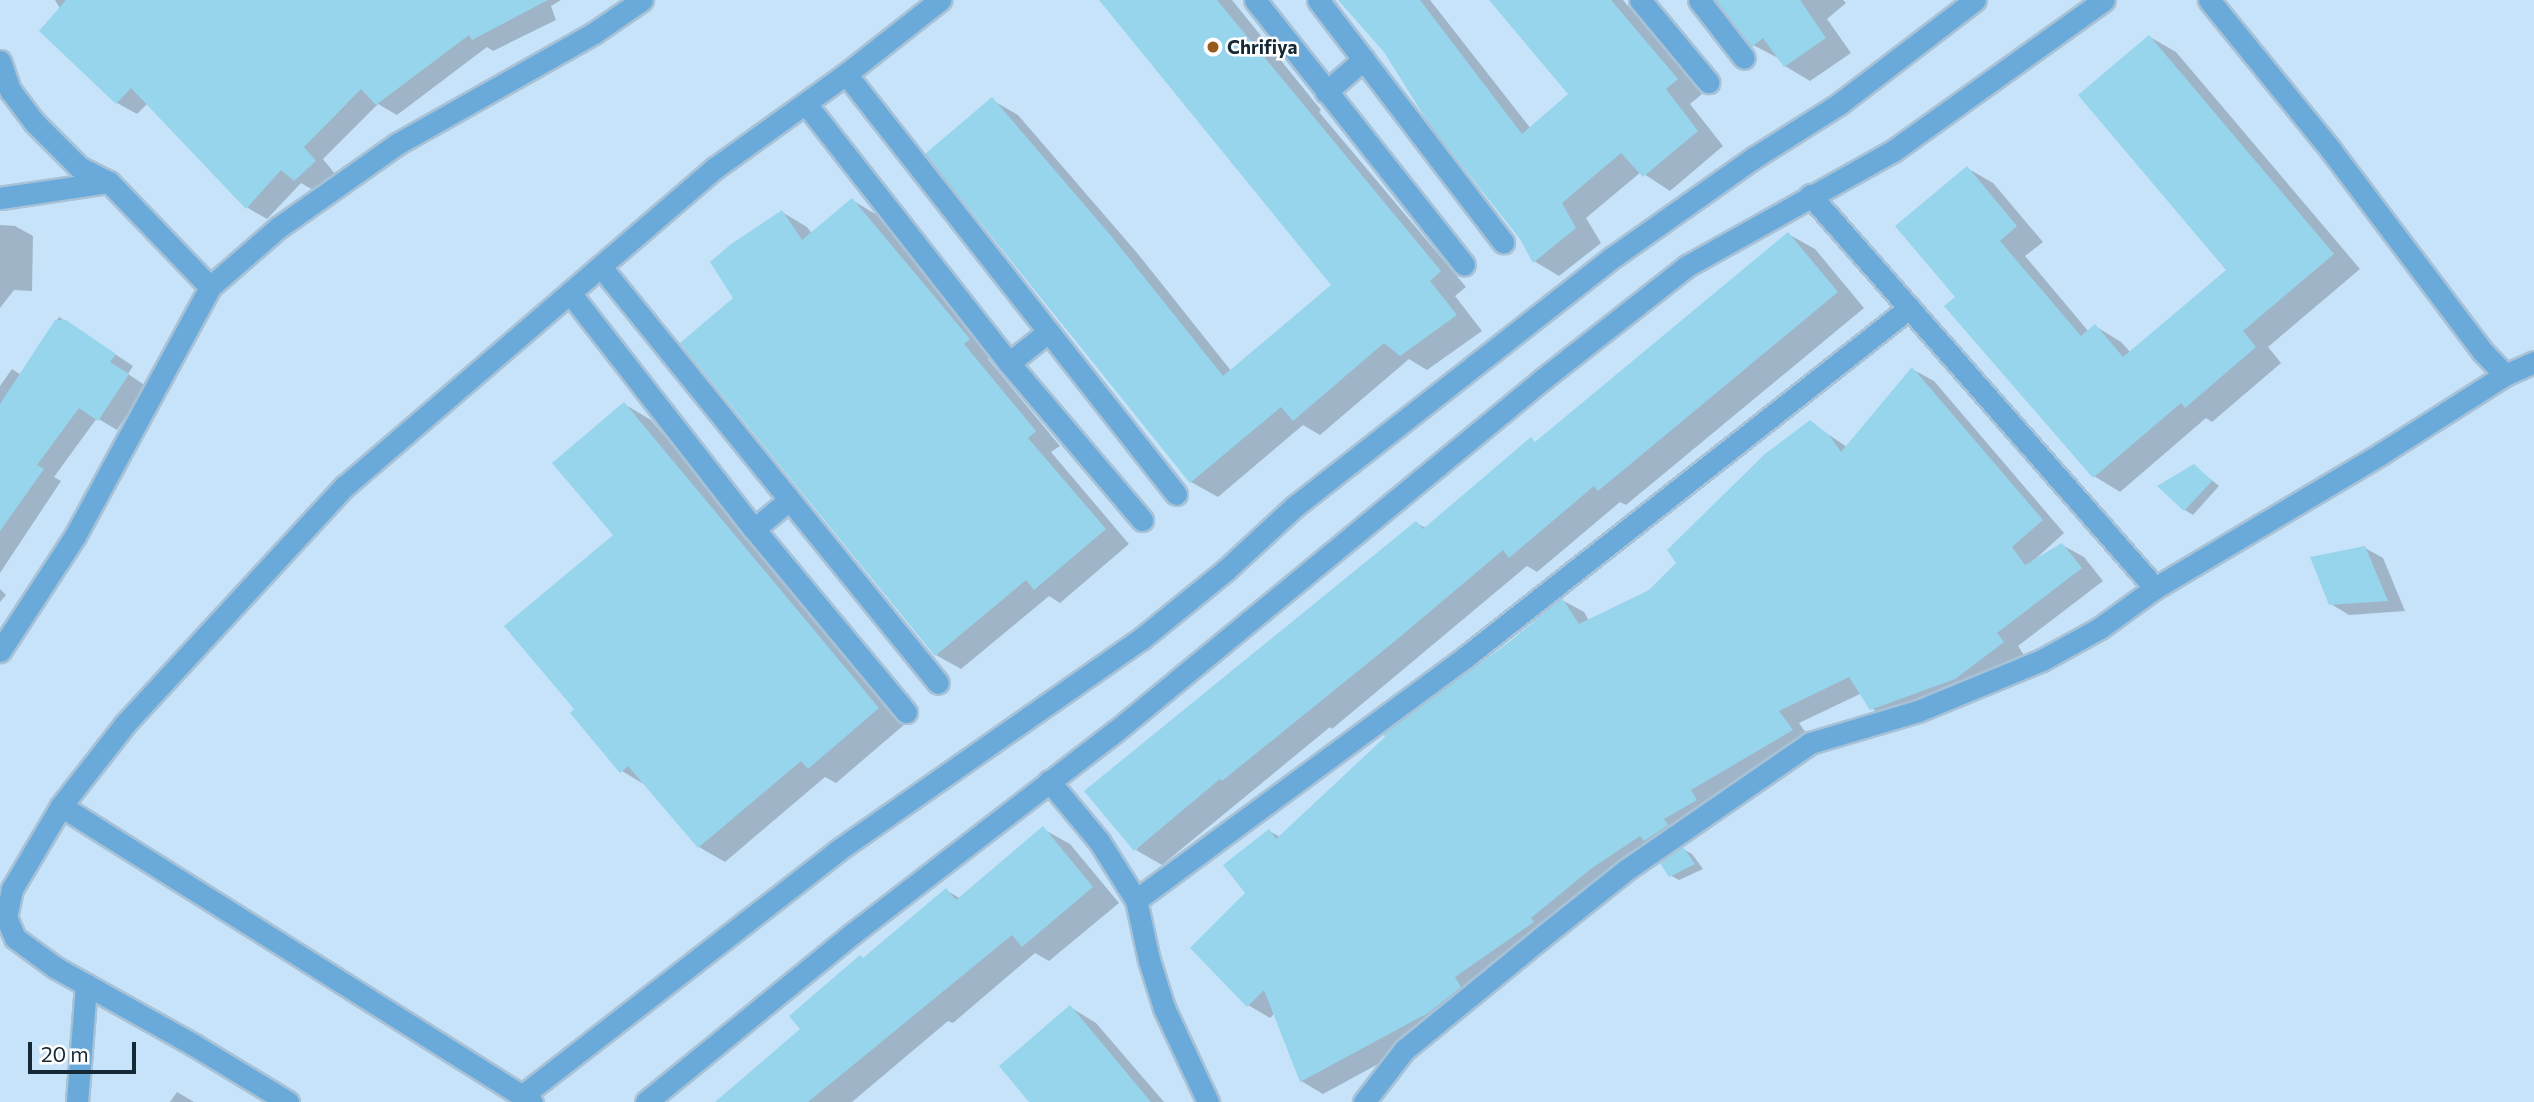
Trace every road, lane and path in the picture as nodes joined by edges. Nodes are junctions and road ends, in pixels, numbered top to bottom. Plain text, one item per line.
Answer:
1 (642, 0) edge
2 (940, 0) edge
3 (1255, 0) edge
4 (1318, 0) edge
5 (1640, 0) edge
6 (1699, 0) edge
7 (1975, 0) edge
8 (2104, 0) edge
9 (2209, 0) edge
10 (1744, 58) dead end
11 (1364, 60) junction
12 (0, 61) edge
13 (846, 74) junction
14 (1708, 82) dead end
15 (1326, 92) junction
16 (806, 104) junction
17 (109, 183) junction
18 (1810, 195) junction
19 (0, 198) edge
20 (1503, 242) dead end
21 (1464, 265) dead end
22 (601, 267) junction
23 (211, 287) junction
24 (570, 293) junction
25 (1909, 308) junction
26 (1048, 332) junction
27 (2534, 362) edge
28 (1009, 363) junction
29 (2505, 375) junction
30 (1176, 494) dead end
31 (788, 501) junction
32 (1142, 520) dead end
33 (754, 529) junction
34 (2155, 588) junction
35 (0, 651) edge
36 (938, 683) dead end
37 (906, 712) dead end
38 (1048, 781) junction
39 (61, 806) junction
40 (1136, 900) junction
41 (86, 984) junction
42 (526, 1100) edge
43 (77, 1102) edge
44 (288, 1102) edge
45 (646, 1102) edge
46 (1208, 1102) edge
47 (1364, 1102) edge

1 - 23 street
2 - 13 street
3 - 15 street
4 - 11 street
5 - 14 street
6 - 10 street
7 - 42 street
8 - 18 street
9 - 29 street
11 - 15 street
11 - 20 street
12 - 17 street
13 - 16 street
13 - 26 street
15 - 21 street
16 - 22 street
16 - 28 street
17 - 19 street
17 - 23 street
18 - 25 street
18 - 38 street
22 - 24 street
22 - 31 street
23 - 35 street
24 - 33 street
24 - 39 street
25 - 34 street
25 - 40 street
26 - 28 street
26 - 30 street
27 - 29 street
28 - 32 street
29 - 34 street
31 - 33 street
31 - 36 street
33 - 37 street
34 - 47 street
38 - 40 street
38 - 45 street
39 - 41 street
39 - 42 street
40 - 46 street
41 - 43 street
41 - 44 street

